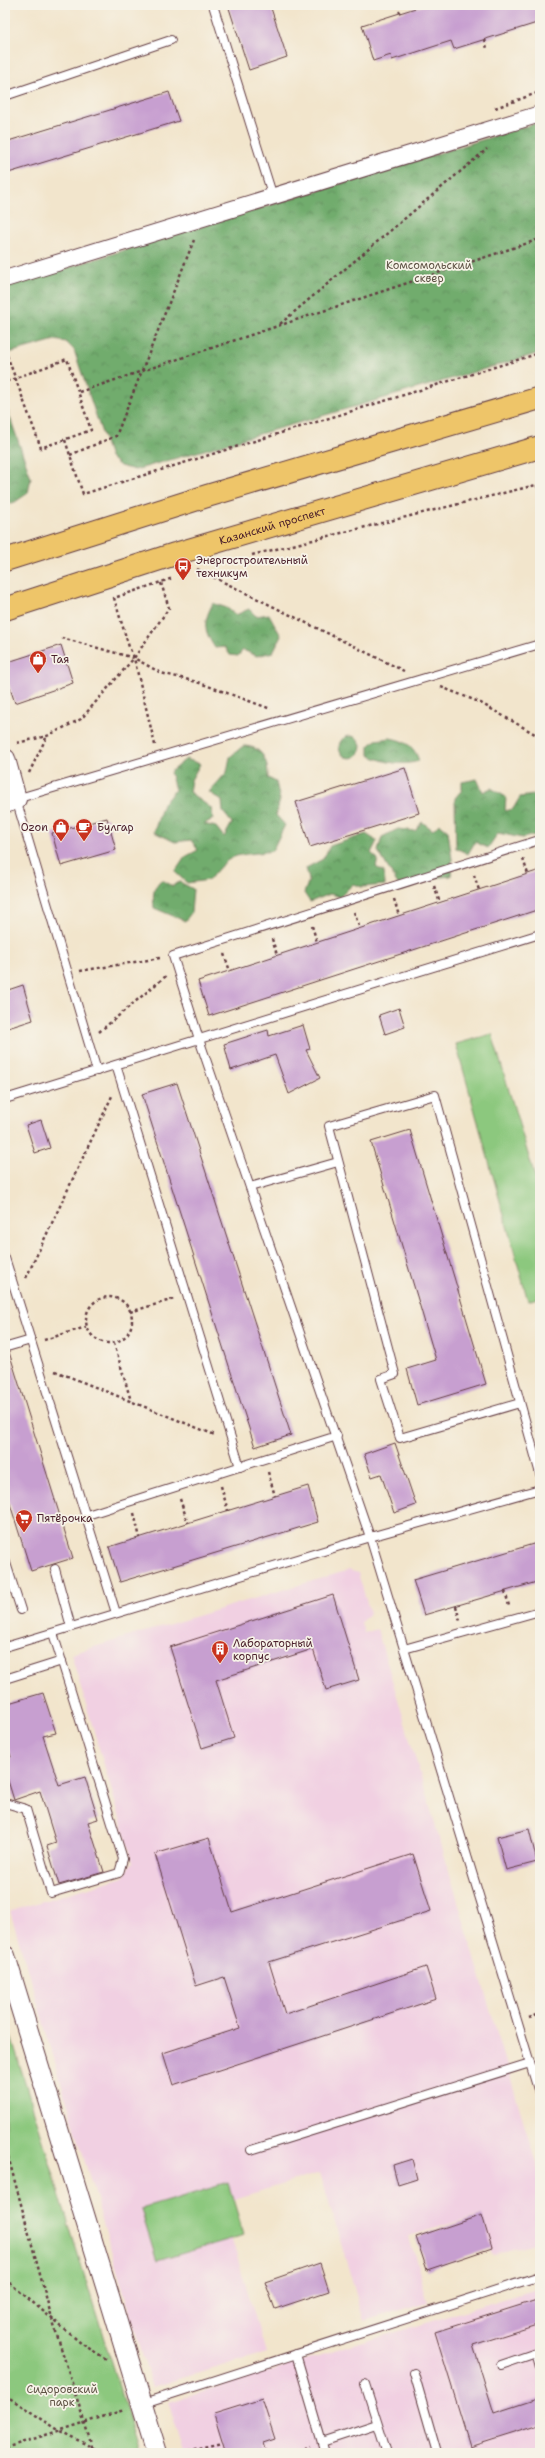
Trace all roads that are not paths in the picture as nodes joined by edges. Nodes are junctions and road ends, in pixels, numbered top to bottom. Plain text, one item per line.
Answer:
1 (213, 5) edge
2 (171, 40) dead end
3 (5, 96) edge
4 (540, 114) edge
5 (272, 197) junction
6 (5, 279) edge
7 (540, 398) edge
8 (540, 447) edge
9 (5, 560) edge
10 (5, 609) edge
11 (540, 644) edge
12 (9, 752) edge
13 (11, 801) edge
14 (536, 841) dead end
15 (540, 934) edge
16 (199, 1039) junction
17 (116, 1065) junction
18 (97, 1071) junction
19 (5, 1099) edge
20 (338, 1162) junction
21 (250, 1187) junction
22 (5, 1258) edge
23 (31, 1340) junction
24 (7, 1348) dead end
25 (520, 1403) junction
26 (336, 1436) junction
27 (240, 1467) junction
28 (540, 1474) edge
29 (540, 1489) edge
30 (87, 1515) junction
31 (370, 1537) junction
32 (5, 1560) edge
33 (55, 1569) dead end
34 (21, 1610) dead end
35 (540, 1611) edge
36 (116, 1613) junction
37 (72, 1627) junction
38 (53, 1633) junction
39 (5, 1647) edge
40 (404, 1649) junction
41 (62, 1661) junction
42 (5, 1679) edge
43 (5, 1803) edge
44 (5, 1956) edge
45 (530, 2063) junction
46 (540, 2096) edge
47 (251, 2150) dead end
48 (540, 2276) edge
49 (296, 2354) junction
50 (501, 2366) dead end
51 (540, 2368) edge
52 (414, 2373) dead end
53 (365, 2384) dead end
54 (142, 2404) junction
55 (377, 2424) junction
56 (322, 2442) junction
57 (157, 2453) edge
58 (325, 2453) edge
59 (387, 2453) edge
60 (438, 2453) edge

1 - 5 lane
2 - 3 lane
4 - 5 street
5 - 6 street
7 - 9 main road
8 - 10 main road, Казанский проспект
11 - 13 lane
12 - 13 street
13 - 18 lane
14 - 16 lane
15 - 16 lane
16 - 17 lane
16 - 21 lane
17 - 18 lane
17 - 27 lane
18 - 19 lane
20 - 21 lane
20 - 25 lane
20 - 25 lane
21 - 26 lane
22 - 23 lane
23 - 24 lane
23 - 30 lane
25 - 28 lane
26 - 27 lane
26 - 31 lane
27 - 30 lane
29 - 31 lane
30 - 36 lane
31 - 36 lane
31 - 40 lane
32 - 34 lane
33 - 37 lane
35 - 40 lane
36 - 37 lane
37 - 38 lane
38 - 39 lane
38 - 41 lane
40 - 45 lane
41 - 42 lane
41 - 43 lane
44 - 54 street
45 - 46 lane
45 - 47 lane
48 - 49 lane
49 - 54 lane
49 - 56 lane
50 - 51 lane
52 - 60 lane
53 - 55 lane
54 - 57 street
55 - 56 lane
55 - 59 lane
56 - 58 lane

